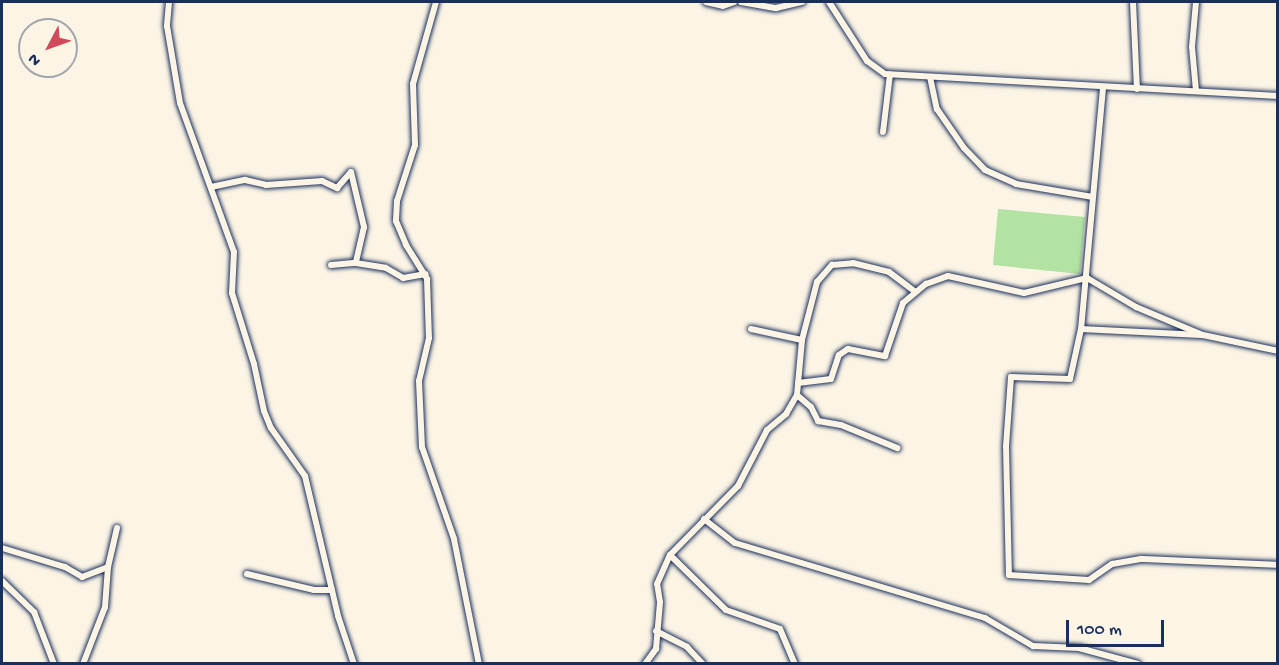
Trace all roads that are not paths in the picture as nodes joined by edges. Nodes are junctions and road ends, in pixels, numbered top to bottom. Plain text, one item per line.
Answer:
1 (169, 2) edge
2 (436, 2) edge
3 (706, 2) edge
4 (734, 2) edge
5 (741, 2) edge
6 (802, 2) edge
7 (830, 2) edge
8 (1133, 2) edge
9 (1196, 2) edge
10 (890, 74) junction
11 (930, 77) junction
12 (1103, 88) junction
13 (1137, 89) junction
14 (1196, 91) junction
15 (1278, 96) edge
16 (883, 132) dead end
17 (211, 187) junction
18 (1093, 197) junction
19 (356, 263) junction
20 (331, 265) dead end
21 (426, 274) junction
22 (1087, 278) junction
23 (914, 291) junction
24 (751, 329) dead end
25 (1081, 329) junction
26 (1203, 335) junction
27 (802, 340) junction
28 (1278, 351) edge
29 (798, 383) junction
30 (797, 395) junction
31 (897, 448) dead end
32 (704, 519) junction
33 (117, 528) dead end
34 (2, 548) edge
35 (670, 555) junction
36 (1278, 566) edge
37 (108, 567) junction
38 (247, 574) dead end
39 (2, 581) edge
40 (332, 590) junction
41 (656, 631) junction
42 (54, 663) edge
43 (83, 663) edge
44 (354, 663) edge
45 (479, 663) edge
46 (645, 663) edge
47 (702, 663) edge
48 (795, 663) edge
49 (1138, 663) edge

1 - 17 street
2 - 21 street
3 - 4 street
5 - 6 street
7 - 10 street
8 - 13 street
9 - 14 street
10 - 11 street
10 - 16 street
11 - 12 street
11 - 18 street
12 - 13 street
12 - 18 street
13 - 14 street
14 - 15 street
17 - 19 street
17 - 40 street
18 - 22 street
19 - 20 street
19 - 21 street
21 - 45 street
22 - 23 street
22 - 25 street
22 - 26 street
23 - 27 street
23 - 29 street
24 - 27 street
25 - 26 street
25 - 36 street
26 - 28 street
27 - 29 street
29 - 30 street
30 - 31 street
30 - 32 street
32 - 35 street
32 - 49 street
33 - 37 street
34 - 37 street
35 - 41 street
35 - 48 street
37 - 43 street
38 - 40 street
39 - 42 street
40 - 44 street
41 - 46 street
41 - 47 street

